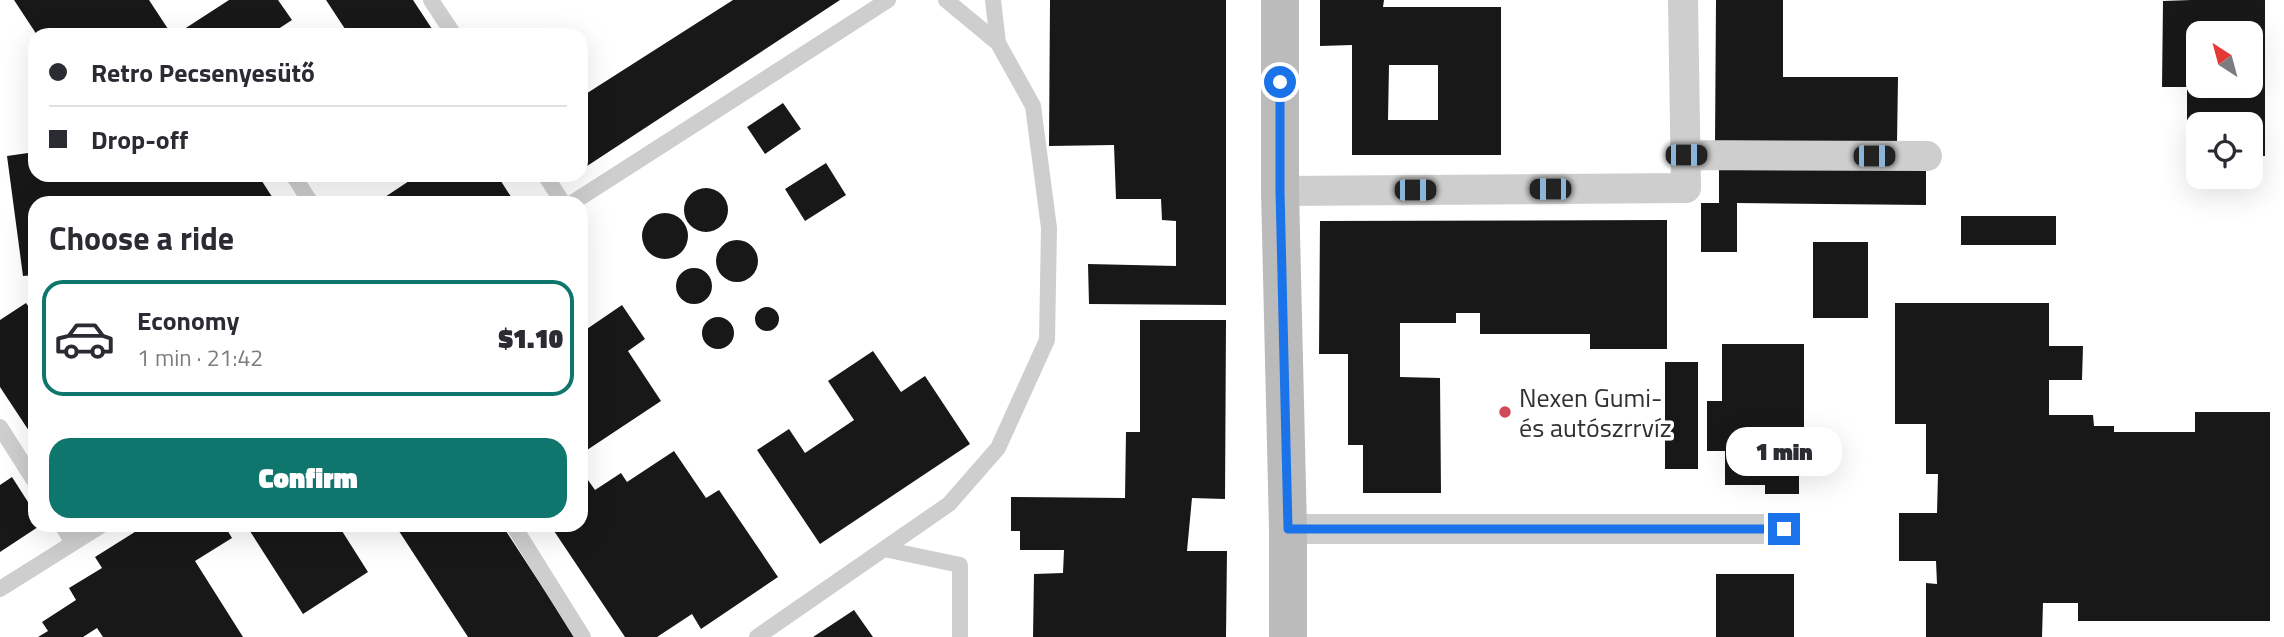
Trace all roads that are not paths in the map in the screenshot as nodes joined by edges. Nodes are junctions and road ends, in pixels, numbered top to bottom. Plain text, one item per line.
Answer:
1 (431, 0) edge
2 (888, 0) edge
3 (946, 0) edge
4 (993, 0) edge
5 (1280, 0) edge
6 (1683, 0) edge
7 (449, 28) edge
8 (998, 43) junction
9 (1686, 155) junction
10 (1927, 156) dead end
11 (1280, 191) junction
12 (583, 196) edge
13 (0, 427) edge
14 (28, 471) edge
15 (1288, 529) junction
16 (1784, 529) dead end
17 (66, 532) edge
18 (91, 532) edge
19 (517, 532) edge
20 (73, 543) junction
21 (884, 548) junction
22 (0, 589) edge
23 (583, 637) edge
24 (757, 637) edge
25 (960, 637) edge
26 (1288, 637) edge

1 - 7 lane
2 - 12 lane
3 - 8 lane
4 - 8 lane
5 - 11 main road
6 - 9 street
8 - 21 lane
9 - 10 street
9 - 11 street
11 - 15 main road
13 - 14 lane
15 - 16 street
15 - 26 main road
17 - 20 lane
18 - 20 lane
19 - 23 lane
20 - 22 lane
21 - 24 lane
21 - 25 lane

